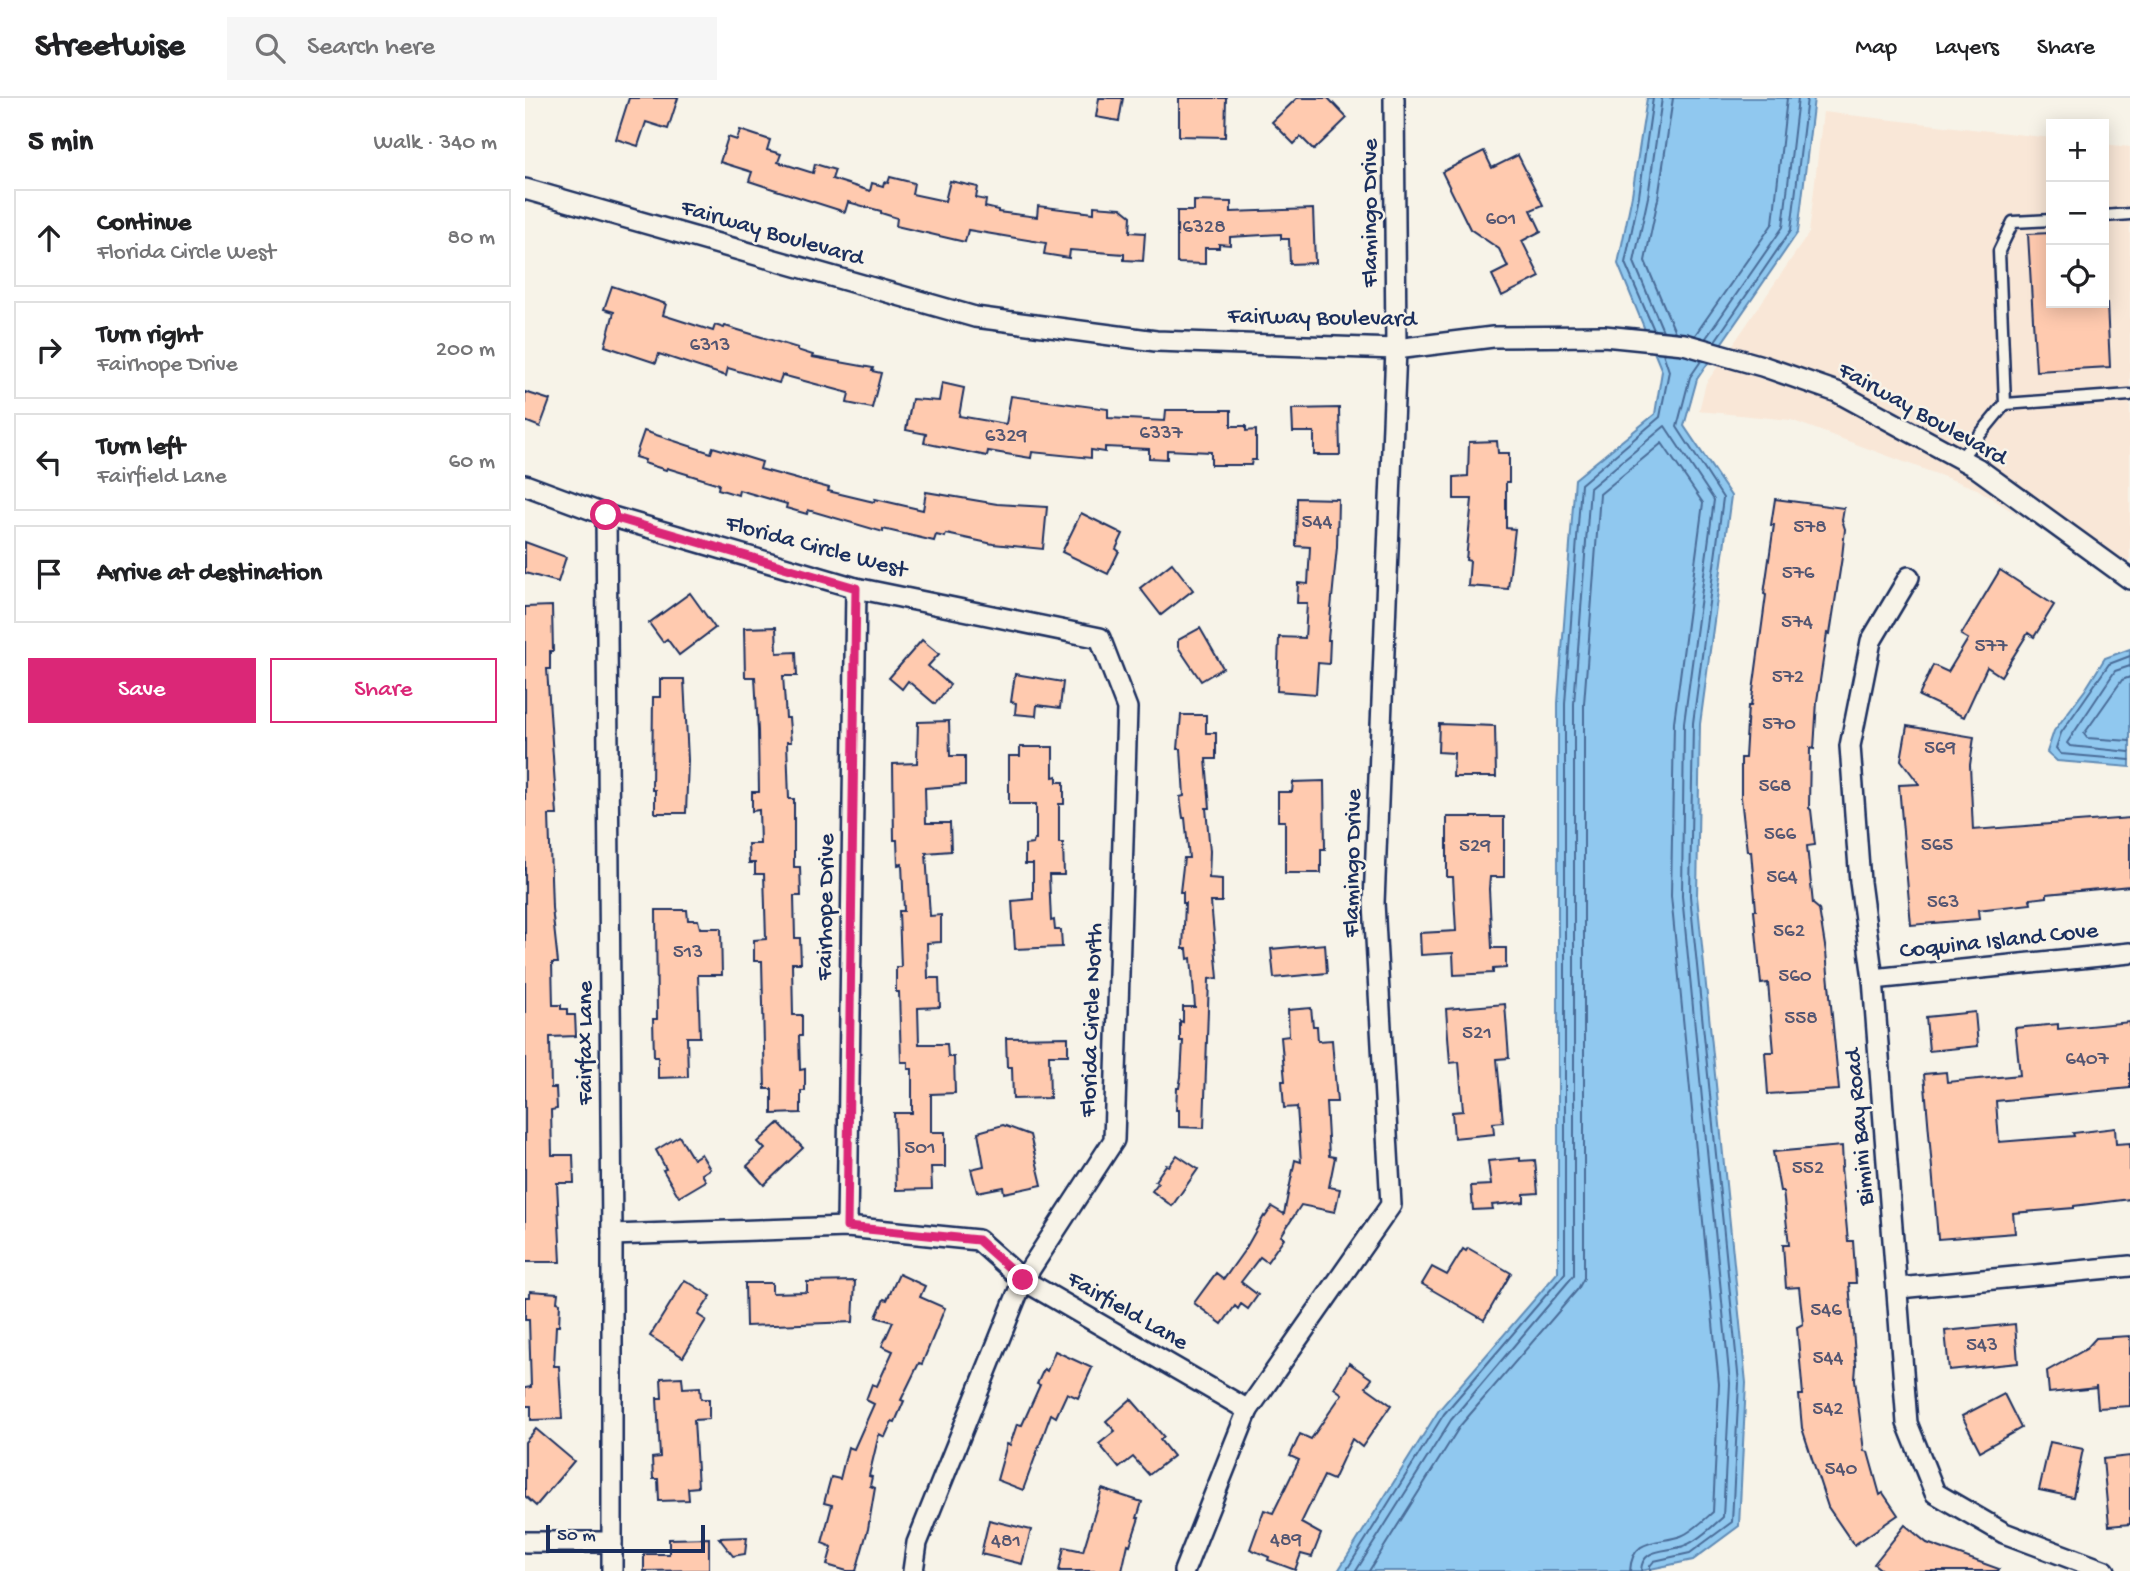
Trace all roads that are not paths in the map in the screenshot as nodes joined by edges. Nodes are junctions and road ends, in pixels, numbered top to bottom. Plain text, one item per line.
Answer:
1 (1394, 98) edge
2 (525, 189) edge
3 (2130, 214) edge
4 (2109, 216) edge
5 (2046, 220) edge
6 (1396, 349) junction
7 (2130, 395) edge
8 (2005, 404) junction
9 (1961, 459) junction
10 (525, 485) edge
11 (606, 515) junction
12 (2126, 574) edge
13 (1909, 577) dead end
14 (856, 588) junction
15 (1100, 638) joint
16 (2130, 953) edge
17 (1873, 979) junction
18 (847, 1227) junction
19 (612, 1235) junction
20 (2130, 1266) edge
21 (1023, 1280) junction
22 (1899, 1288) junction
23 (1248, 1410) junction
24 (525, 1542) edge
25 (612, 1542) junction
26 (612, 1571) edge
27 (913, 1571) edge
28 (1184, 1571) edge
29 (2105, 1571) edge

1 - 6 street, Flamingo Drive
2 - 6 street, Fairway Boulevard
3 - 4 lane
5 - 8 lane
6 - 9 street, Fairway Boulevard
6 - 23 street, Flamingo Drive
7 - 8 lane
8 - 9 lane
9 - 12 street, Fairway Boulevard
10 - 11 street, Florida Circle West
11 - 14 street, Florida Circle West
11 - 19 street, Fairfax Lane
13 - 17 street, Bimini Bay Road
14 - 15 street, Florida Circle West
14 - 18 street, Fairhope Drive
15 - 21 street, Florida Circle North
16 - 17 street, Coquina Island Cove
17 - 22 street, Bimini Bay Road
18 - 19 street, Fairfield Lane
18 - 21 street, Fairfield Lane
19 - 25 street, Fairfax Lane
20 - 22 street
21 - 23 street, Fairfield Lane
21 - 27 street, Florida Circle North
22 - 29 street, Bimini Bay Road
23 - 28 street, Flamingo Drive
24 - 25 street
25 - 26 street, Fairfax Lane

